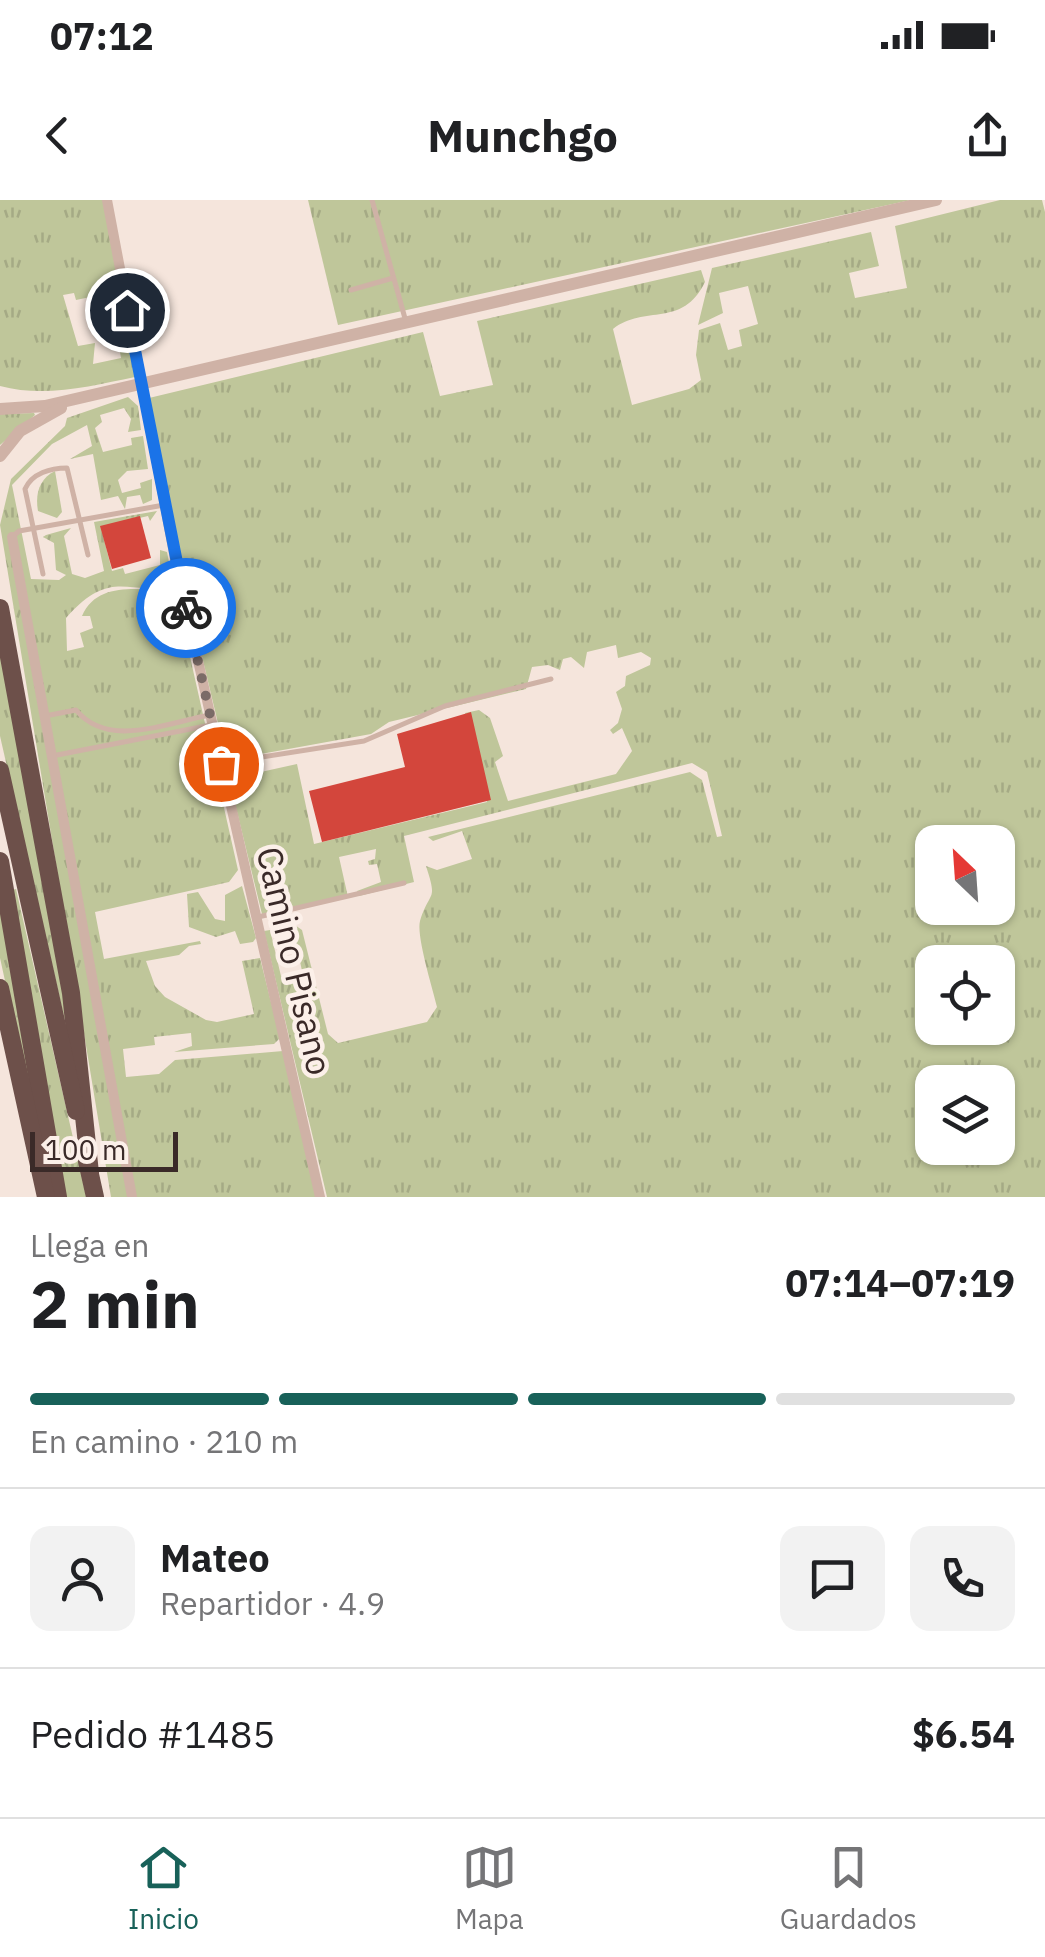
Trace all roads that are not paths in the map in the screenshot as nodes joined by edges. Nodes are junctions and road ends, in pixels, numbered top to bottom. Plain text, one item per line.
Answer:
1 (107, 200) edge
2 (372, 200) edge
3 (936, 200) edge
4 (393, 278) junction
5 (351, 290) dead end
6 (406, 323) junction
7 (140, 384) junction
8 (91, 395) junction
9 (0, 409) edge
10 (0, 456) edge
11 (164, 505) junction
12 (80, 520) junction
13 (33, 529) junction
14 (12, 537) joint
15 (88, 556) dead end
16 (42, 574) dead end
17 (0, 608) edge
18 (551, 679) dead end
19 (45, 716) junction
20 (211, 720) junction
21 (52, 756) junction
22 (221, 764) junction
23 (0, 770) edge
24 (0, 862) edge
25 (404, 883) dead end
26 (255, 917) junction
27 (0, 988) edge
28 (90, 1173) junction
29 (46, 1197) edge
30 (58, 1197) edge
31 (94, 1197) edge
32 (132, 1197) edge
33 (320, 1197) edge

1 - 7 street, Camino Pisano
2 - 4 lane
3 - 6 street
4 - 5 lane
4 - 6 lane
6 - 7 street
7 - 8 street
7 - 11 street, Camino Pisano
8 - 9 street
8 - 10 street
11 - 12 lane
11 - 20 street, Camino Pisano
12 - 13 lane
12 - 13 lane
12 - 15 lane
13 - 14 lane
13 - 16 lane
14 - 19 street
17 - 28 highway
18 - 22 lane
19 - 20 lane
19 - 21 street
20 - 21 lane
20 - 22 street, Camino Pisano
21 - 32 street
22 - 26 street, Camino Pisano
23 - 28 highway
24 - 30 highway
25 - 26 lane
26 - 33 street, Camino Pisano
27 - 29 highway
28 - 31 highway

